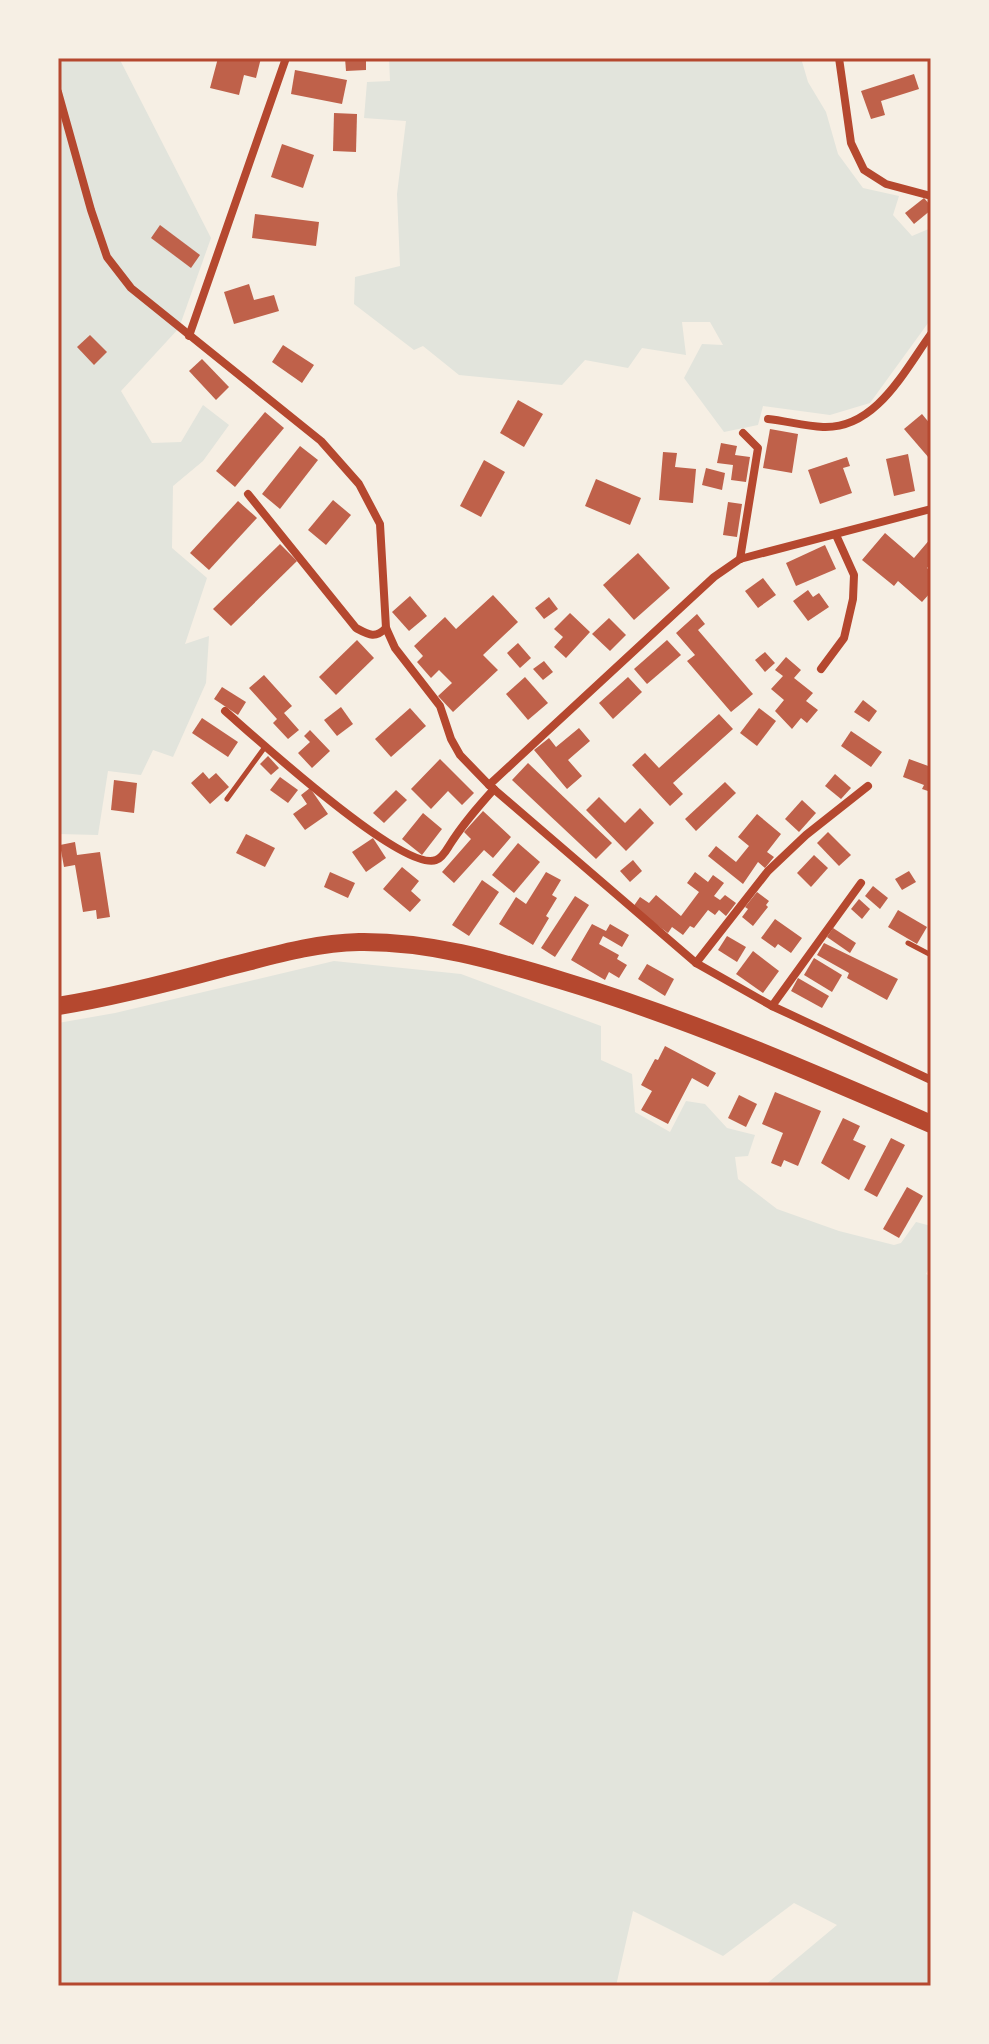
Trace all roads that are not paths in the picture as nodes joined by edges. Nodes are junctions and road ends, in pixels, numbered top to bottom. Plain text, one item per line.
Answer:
1 (286, 58) edge
2 (839, 58) edge
3 (58, 92) edge
4 (931, 196) edge
5 (931, 334) edge
6 (189, 336) junction
7 (768, 419) dead end
8 (743, 433) dead end
9 (248, 494) dead end
10 (931, 509) edge
11 (836, 535) junction
12 (740, 559) junction
13 (386, 628) junction
14 (821, 669) dead end
15 (225, 711) dead end
16 (266, 746) junction
17 (868, 786) dead end
18 (492, 787) junction
19 (227, 799) dead end
20 (861, 883) dead end
21 (908, 943) dead end
22 (931, 955) edge
23 (696, 963) junction
24 (58, 1006) edge
25 (772, 1006) junction
26 (931, 1080) edge
27 (931, 1124) edge

1 - 6 street
2 - 4 street
3 - 6 street
5 - 7 street
6 - 13 street
8 - 12 street
9 - 13 street
10 - 11 street
11 - 12 street
11 - 14 street
12 - 18 street
13 - 18 street
15 - 16 street
16 - 18 street
16 - 19 lane
17 - 23 street
18 - 23 street
20 - 25 street
21 - 22 lane
23 - 25 street
24 - 27 highway
25 - 26 street

